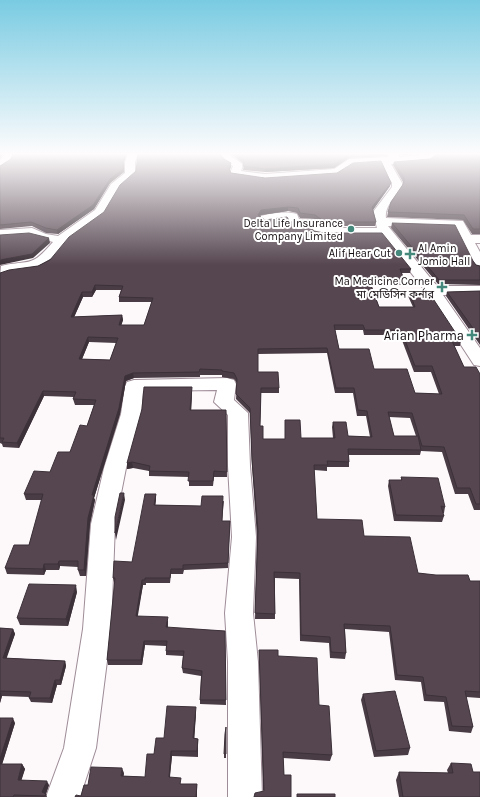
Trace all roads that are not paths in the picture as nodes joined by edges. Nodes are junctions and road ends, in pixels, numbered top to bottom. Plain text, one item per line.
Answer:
1 (113, 191) edge
2 (394, 191) edge
3 (265, 219) edge
4 (383, 227) junction
5 (0, 234) edge
6 (474, 239) edge
7 (62, 240) junction
8 (480, 265) edge
9 (0, 274) edge
10 (480, 290) edge
11 (433, 291) junction
12 (480, 361) edge
13 (63, 797) edge
14 (245, 797) edge

1 - 7 street
2 - 4 street
3 - 4 street
4 - 6 street
4 - 11 street
5 - 7 street
6 - 8 street
7 - 9 street
10 - 11 street
11 - 12 street
13 - 14 street

